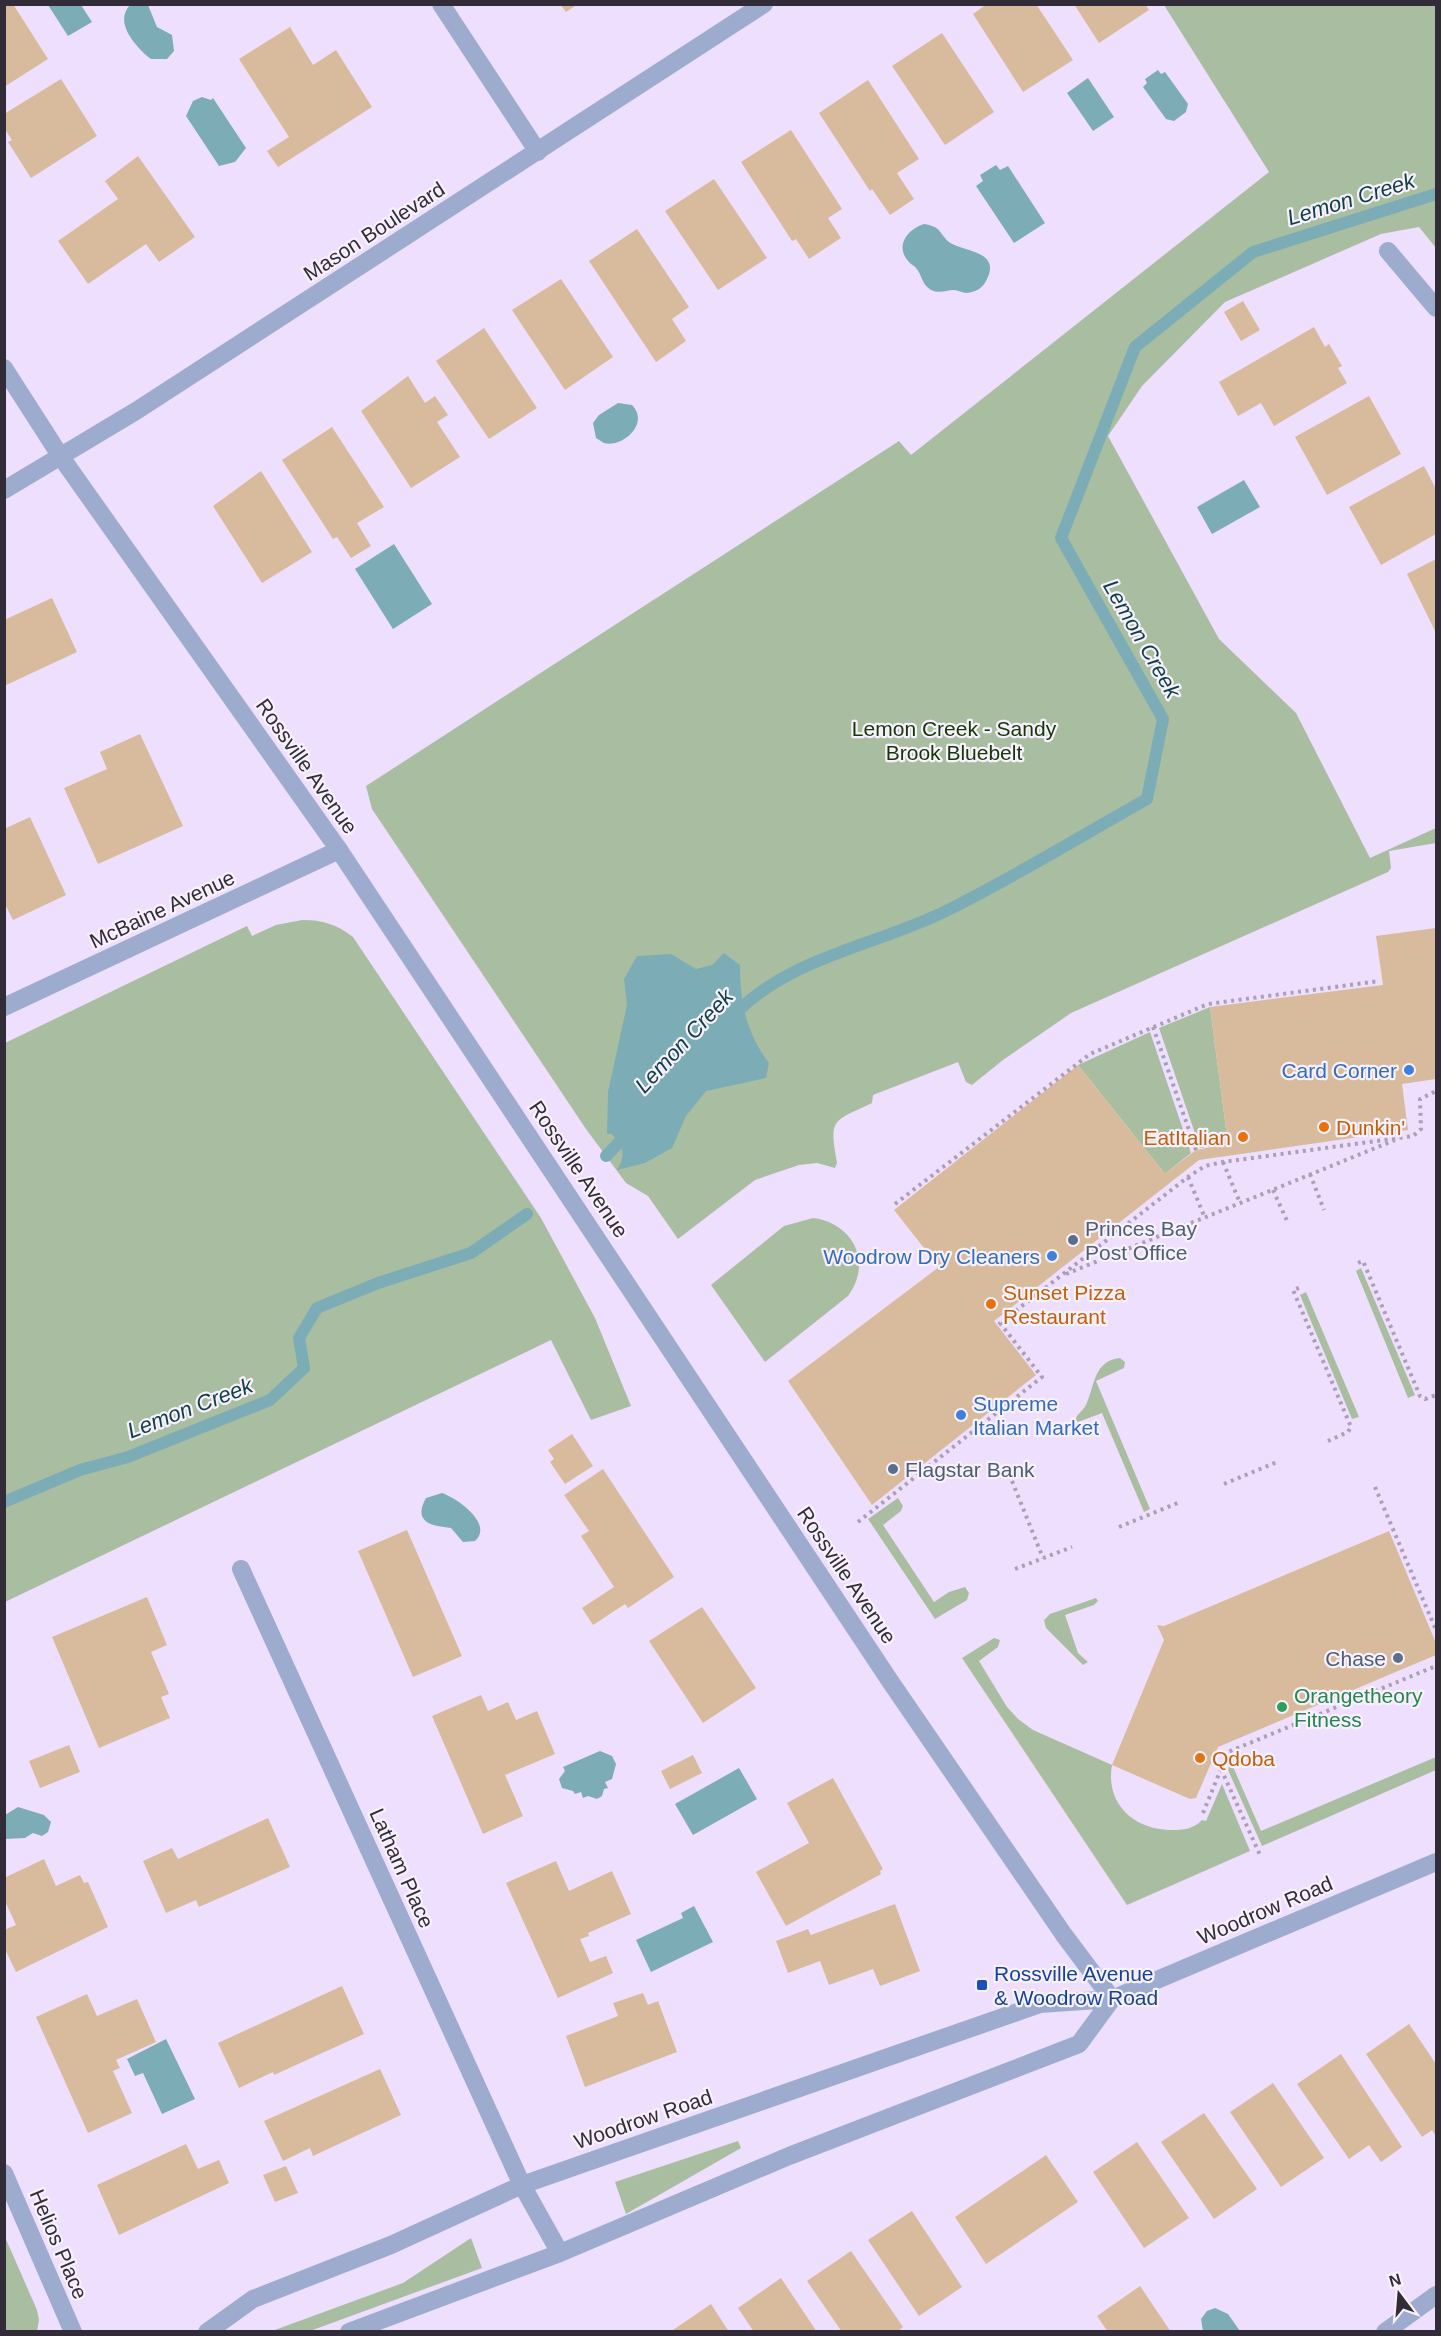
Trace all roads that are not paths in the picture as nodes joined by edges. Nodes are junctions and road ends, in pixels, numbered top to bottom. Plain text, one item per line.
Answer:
1 (441, 4) edge
2 (764, 4) edge
3 (538, 152) junction
4 (1388, 251) dead end
5 (1437, 308) edge
6 (4, 368) edge
7 (61, 457) junction
8 (4, 490) edge
9 (339, 850) junction
10 (4, 1007) edge
11 (241, 1569) dead end
12 (1437, 1862) edge
13 (1112, 1999) junction
14 (4, 2174) edge
15 (522, 2186) junction
16 (560, 2253) junction
17 (1437, 2295) edge
18 (73, 2331) edge
19 (207, 2331) edge
20 (349, 2331) edge
21 (1386, 2331) edge

1 - 3 street
2 - 3 street, Mason Boulevard
3 - 7 street, Mason Boulevard
4 - 5 street
6 - 7 street, Rossville Avenue
7 - 8 street, Mason Boulevard
7 - 9 street, Rossville Avenue
9 - 10 street, McBaine Avenue
9 - 13 street, Rossville Avenue
11 - 15 street, Latham Place
12 - 13 street, Woodrow Road
13 - 15 street, Woodrow Road
13 - 16 street
14 - 18 street, Helios Place
15 - 16 street, Latham Place
15 - 19 street, Woodrow Road
16 - 20 street
17 - 21 street

